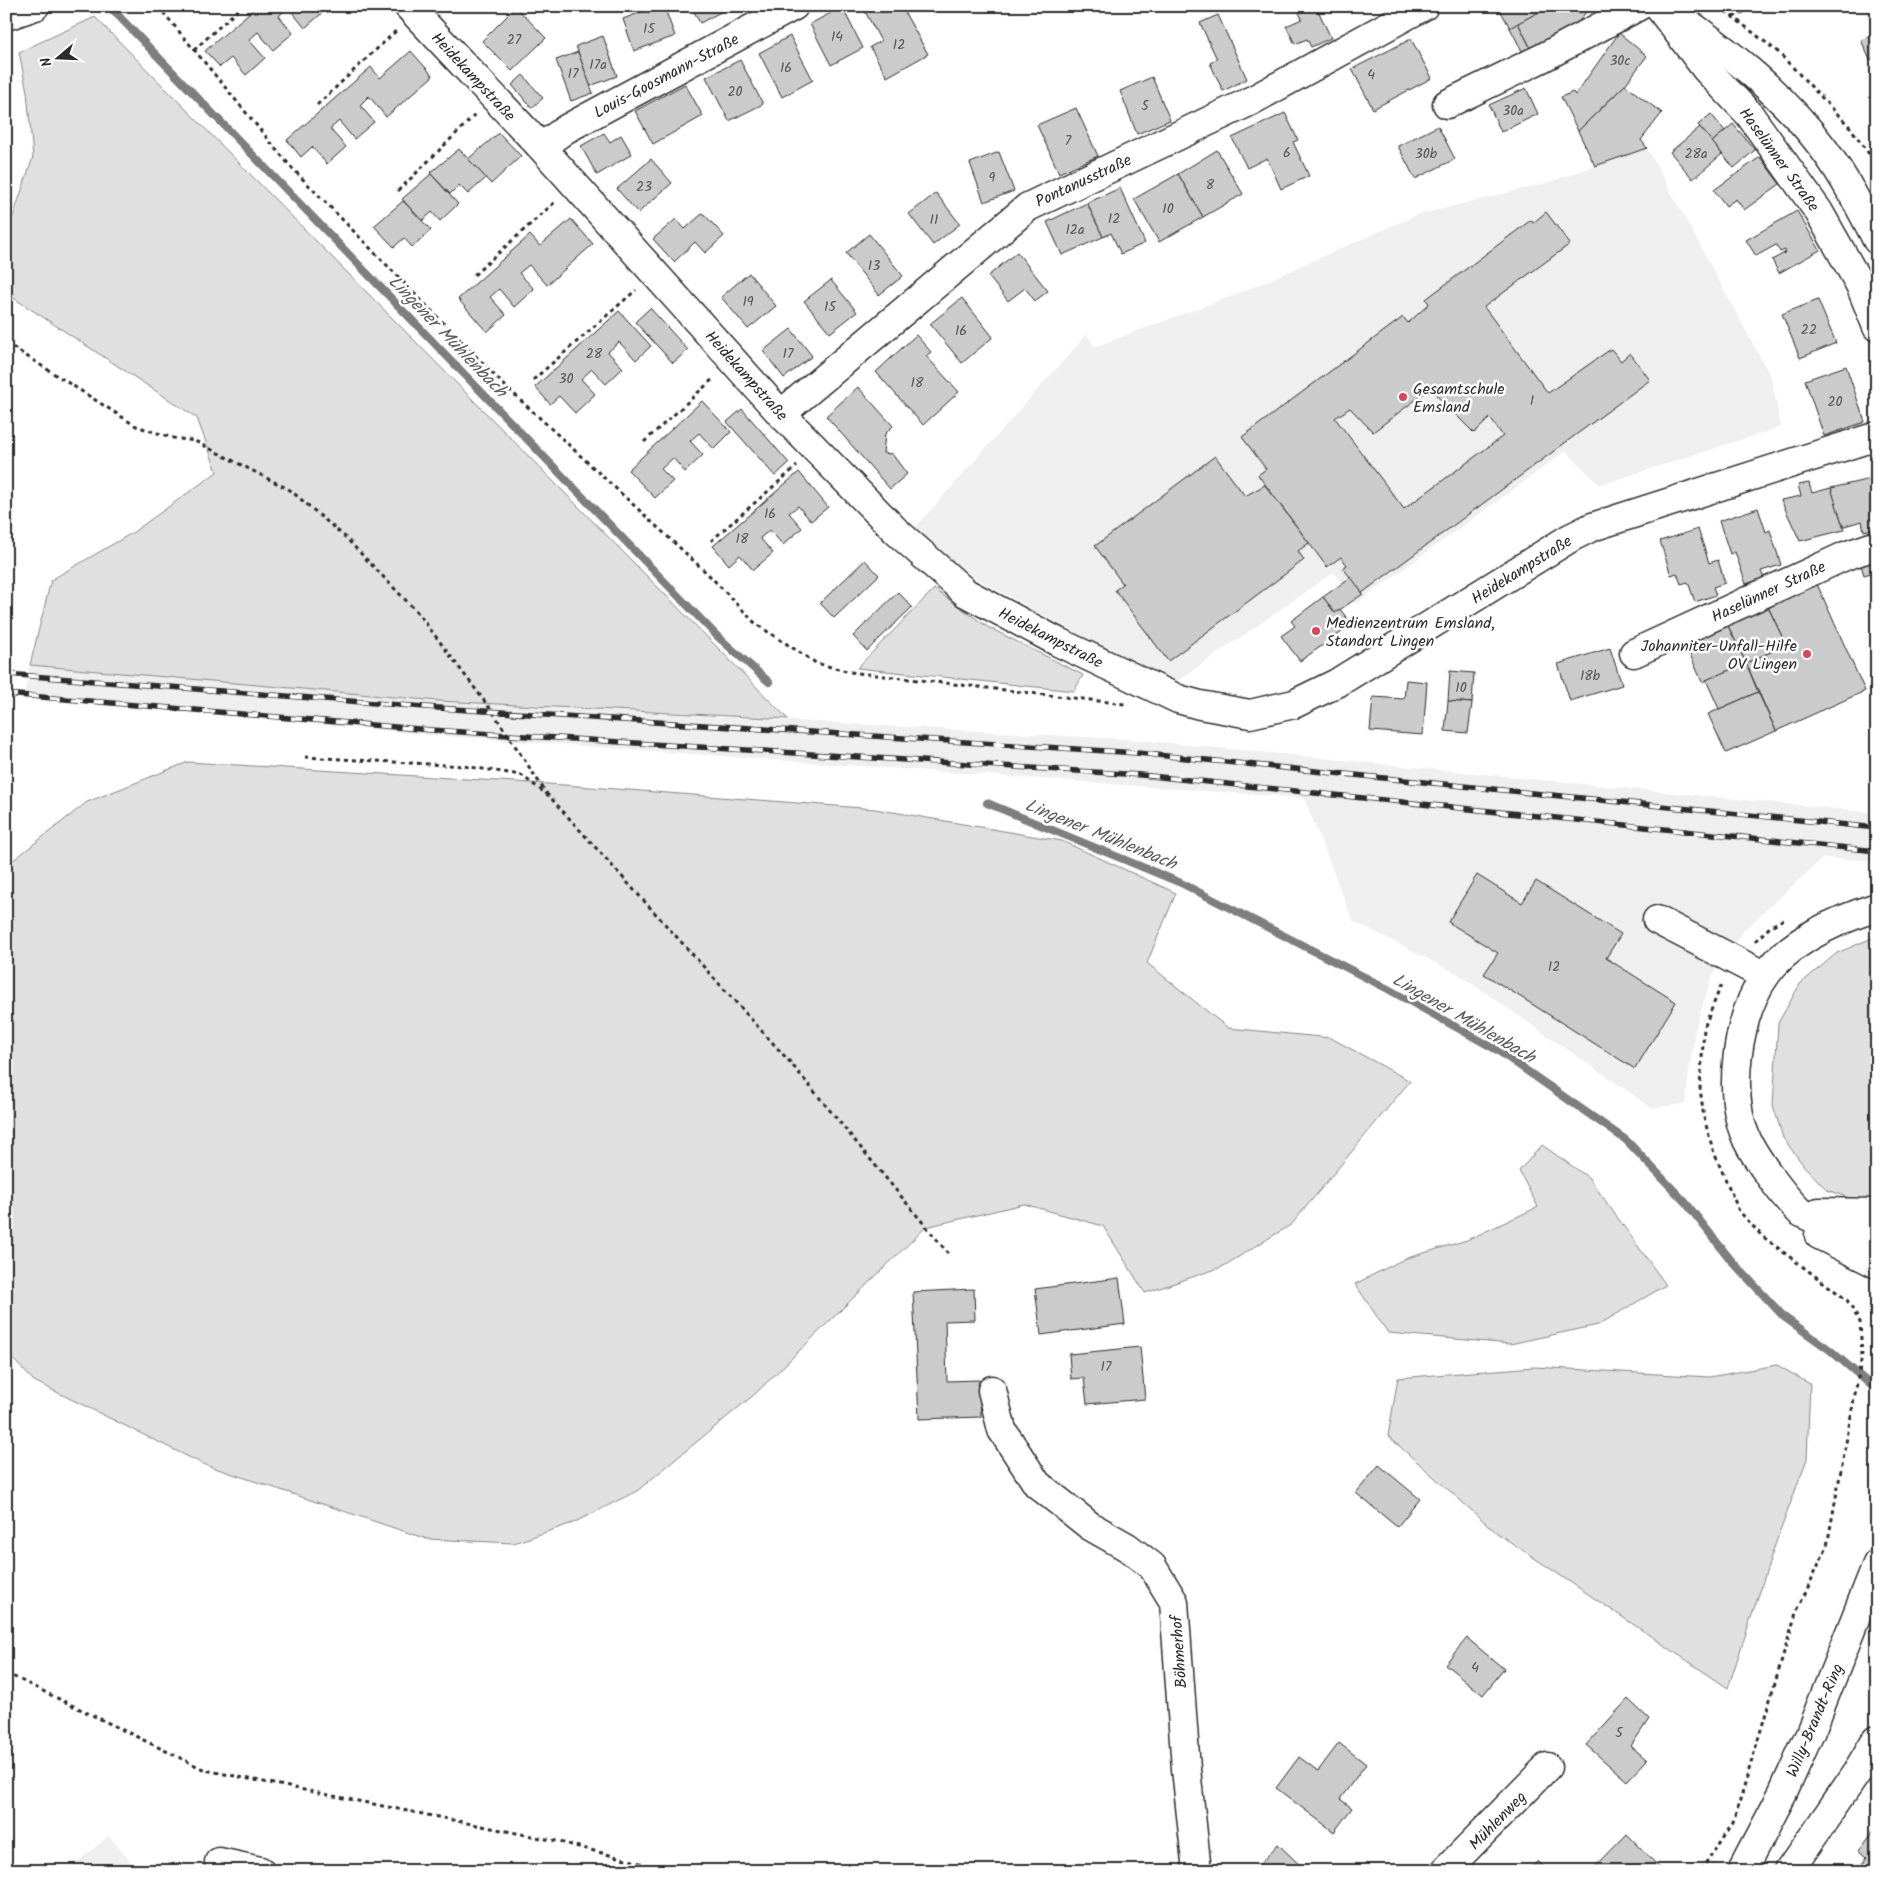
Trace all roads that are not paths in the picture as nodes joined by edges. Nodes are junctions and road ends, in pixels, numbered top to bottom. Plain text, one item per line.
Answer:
1 (35, 6) edge
2 (794, 6) edge
3 (1424, 6) edge
4 (1639, 6) edge
5 (1658, 6) edge
6 (1663, 6) edge
7 (412, 10) edge
8 (6, 16) edge
9 (1446, 104) dead end
10 (541, 147) junction
11 (1869, 211) edge
12 (1877, 240) edge
13 (1877, 328) edge
14 (781, 414) junction
15 (1877, 436) edge
16 (1877, 545) edge
17 (1634, 653) dead end
18 (1877, 907) edge
19 (1657, 920) dead end
20 (1765, 976) junction
21 (1800, 1212) junction
22 (1877, 1213) edge
23 (1877, 1241) edge
24 (1877, 1264) edge
25 (992, 1390) dead end
26 (1877, 1564) edge
27 (1877, 1740) edge
28 (1547, 1767) dead end
29 (219, 1862) dead end
30 (260, 1871) edge
31 (1197, 1871) edge
32 (1445, 1871) edge
33 (1742, 1871) edge
34 (1789, 1871) edge

1 - 8 street
2 - 10 street, Louis-Goosmann-Straße
3 - 14 street, Pontanusstraße
4 - 9 street
5 - 13 street, Haselünner Straße
6 - 11 street, Haselünner Straße
7 - 10 street, Heidekampstraße
10 - 14 street, Heidekampstraße
11 - 12 street, Haselünner Straße
14 - 15 street, Heidekampstraße
16 - 17 street, Haselünner Straße
18 - 20 street
19 - 20 street
20 - 21 street
21 - 22 street
21 - 23 street
21 - 24 street
25 - 31 street, Böhmerhof
26 - 33 street, Willy-Brandt-Ring
27 - 34 street
28 - 32 street, Mühlenweg
29 - 30 street

